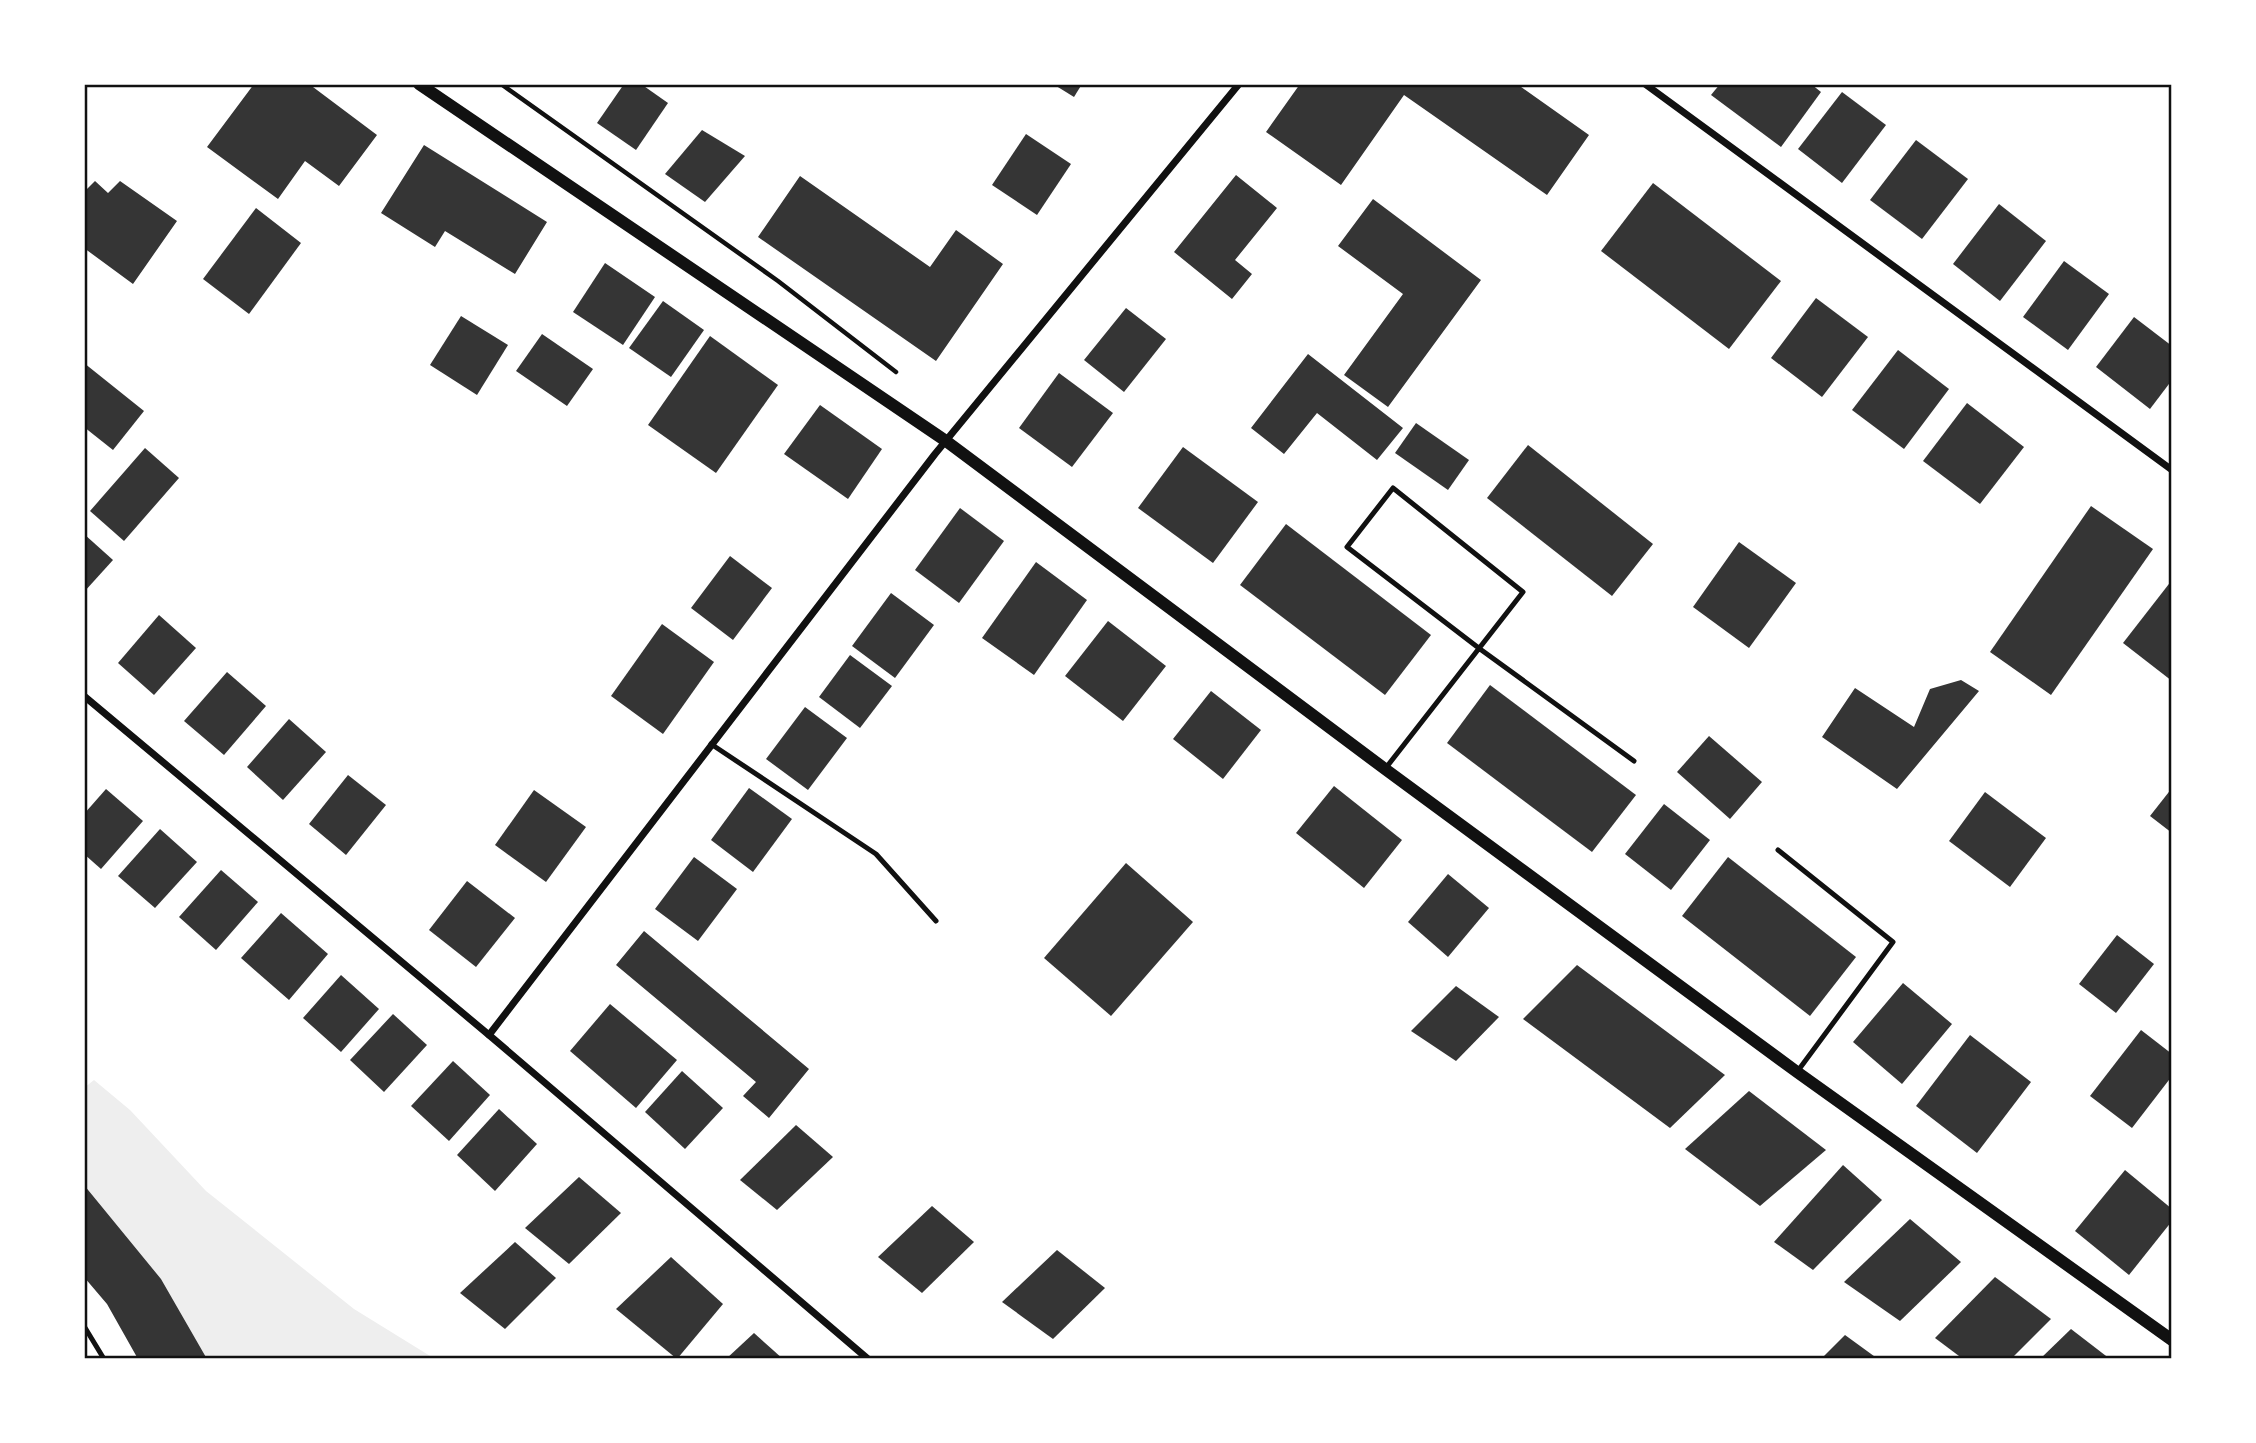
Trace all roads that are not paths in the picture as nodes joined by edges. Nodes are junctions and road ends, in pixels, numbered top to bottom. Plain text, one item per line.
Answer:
1 (419, 84) edge
2 (1239, 84) edge
3 (1645, 84) edge
4 (946, 440) junction
5 (2172, 470) edge
6 (1480, 649) junction
7 (84, 696) edge
8 (711, 744) junction
9 (1634, 761) dead end
10 (1385, 769) junction
11 (1778, 849) dead end
12 (936, 921) dead end
13 (489, 1035) junction
14 (1797, 1072) junction
15 (84, 1326) edge
16 (2172, 1340) edge
17 (104, 1359) edge
18 (868, 1359) edge

1 - 4 street
2 - 4 street
3 - 5 street
4 - 8 street
4 - 10 street
6 - 6 lane
6 - 9 lane
6 - 10 lane
7 - 13 street
8 - 12 lane
8 - 13 street
10 - 14 street
11 - 14 lane
13 - 18 street
14 - 16 street
15 - 17 lane

